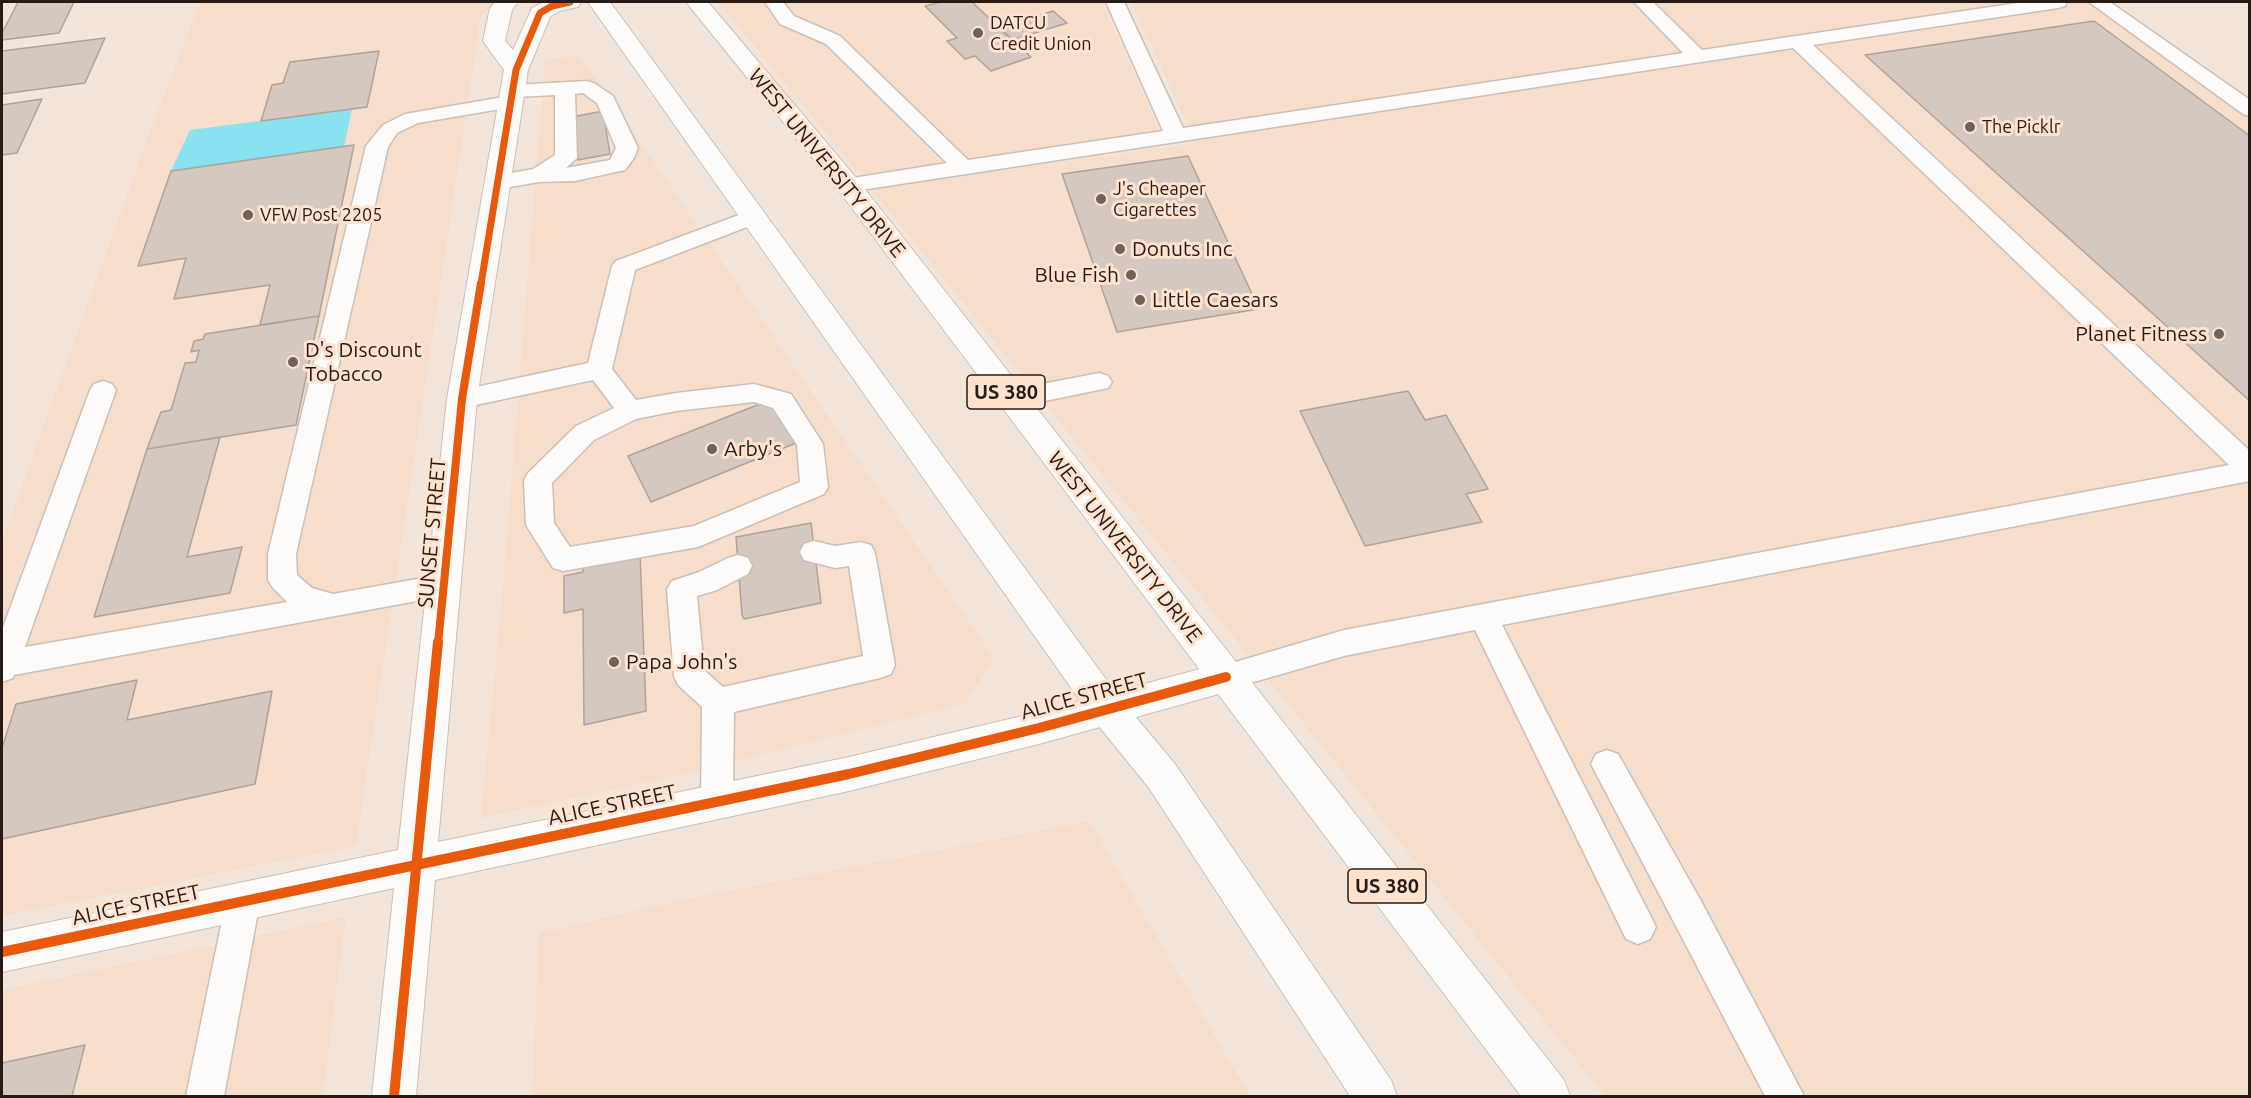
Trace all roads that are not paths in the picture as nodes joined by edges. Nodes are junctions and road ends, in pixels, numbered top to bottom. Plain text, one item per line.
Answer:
1 (507, 2) edge
2 (570, 2) edge
3 (600, 2) edge
4 (697, 2) edge
5 (774, 2) edge
6 (1115, 2) edge
7 (1643, 2) edge
8 (2058, 2) edge
9 (2098, 2) edge
10 (1797, 41) junction
11 (1698, 57) junction
12 (513, 87) junction
13 (565, 88) junction
14 (2250, 110) edge
15 (1176, 136) junction
16 (964, 168) junction
17 (538, 175) junction
18 (498, 182) junction
19 (848, 185) junction
20 (752, 217) junction
21 (599, 370) junction
22 (1099, 382) dead end
23 (103, 390) dead end
24 (462, 399) junction
25 (1011, 399) junction
26 (630, 411) junction
27 (2250, 470) edge
28 (822, 561) dead end
29 (739, 578) dead end
30 (445, 586) junction
31 (331, 605) junction
32 (1483, 616) junction
33 (2, 667) edge
34 (1226, 677) junction
35 (718, 702) junction
36 (1106, 708) junction
37 (1607, 764) dead end
38 (717, 802) junction
39 (418, 864) junction
40 (243, 901) junction
41 (1638, 927) dead end
42 (2, 952) edge
43 (206, 1096) edge
44 (394, 1096) edge
45 (1375, 1096) edge
46 (1548, 1096) edge
47 (1785, 1096) edge

1 - 12 main road
2 - 12 main road, SUNSET STREET
3 - 20 main road
4 - 19 main road, WEST UNIVERSITY DRIVE / US 380
5 - 16 lane
6 - 15 lane
7 - 11 lane
8 - 10 lane
9 - 14 lane
10 - 11 lane
10 - 27 lane
11 - 15 lane
12 - 13 lane
12 - 18 main road, SUNSET STREET
12 - 31 lane
13 - 17 lane
13 - 17 lane
15 - 16 lane
16 - 19 lane
17 - 18 lane
18 - 24 main road, SUNSET STREET
19 - 25 main road, WEST UNIVERSITY DRIVE / US 380
20 - 21 lane
20 - 36 main road
21 - 24 lane
21 - 26 lane
22 - 25 lane
23 - 33 lane
24 - 30 main road, SUNSET STREET
25 - 34 main road, WEST UNIVERSITY DRIVE / US 380
26 - 26 lane
27 - 32 lane
28 - 35 lane
29 - 35 lane
30 - 31 lane
30 - 39 main road, SUNSET STREET
31 - 33 lane
32 - 34 lane
32 - 41 lane
34 - 36 main road, ALICE STREET
34 - 46 main road, WEST UNIVERSITY DRIVE / US 380
35 - 38 lane
36 - 38 main road, ALICE STREET
36 - 45 main road
37 - 47 lane
38 - 39 main road, ALICE STREET
39 - 40 main road, ALICE STREET
39 - 44 main road, SUNSET STREET
40 - 42 main road, ALICE STREET
40 - 43 lane

